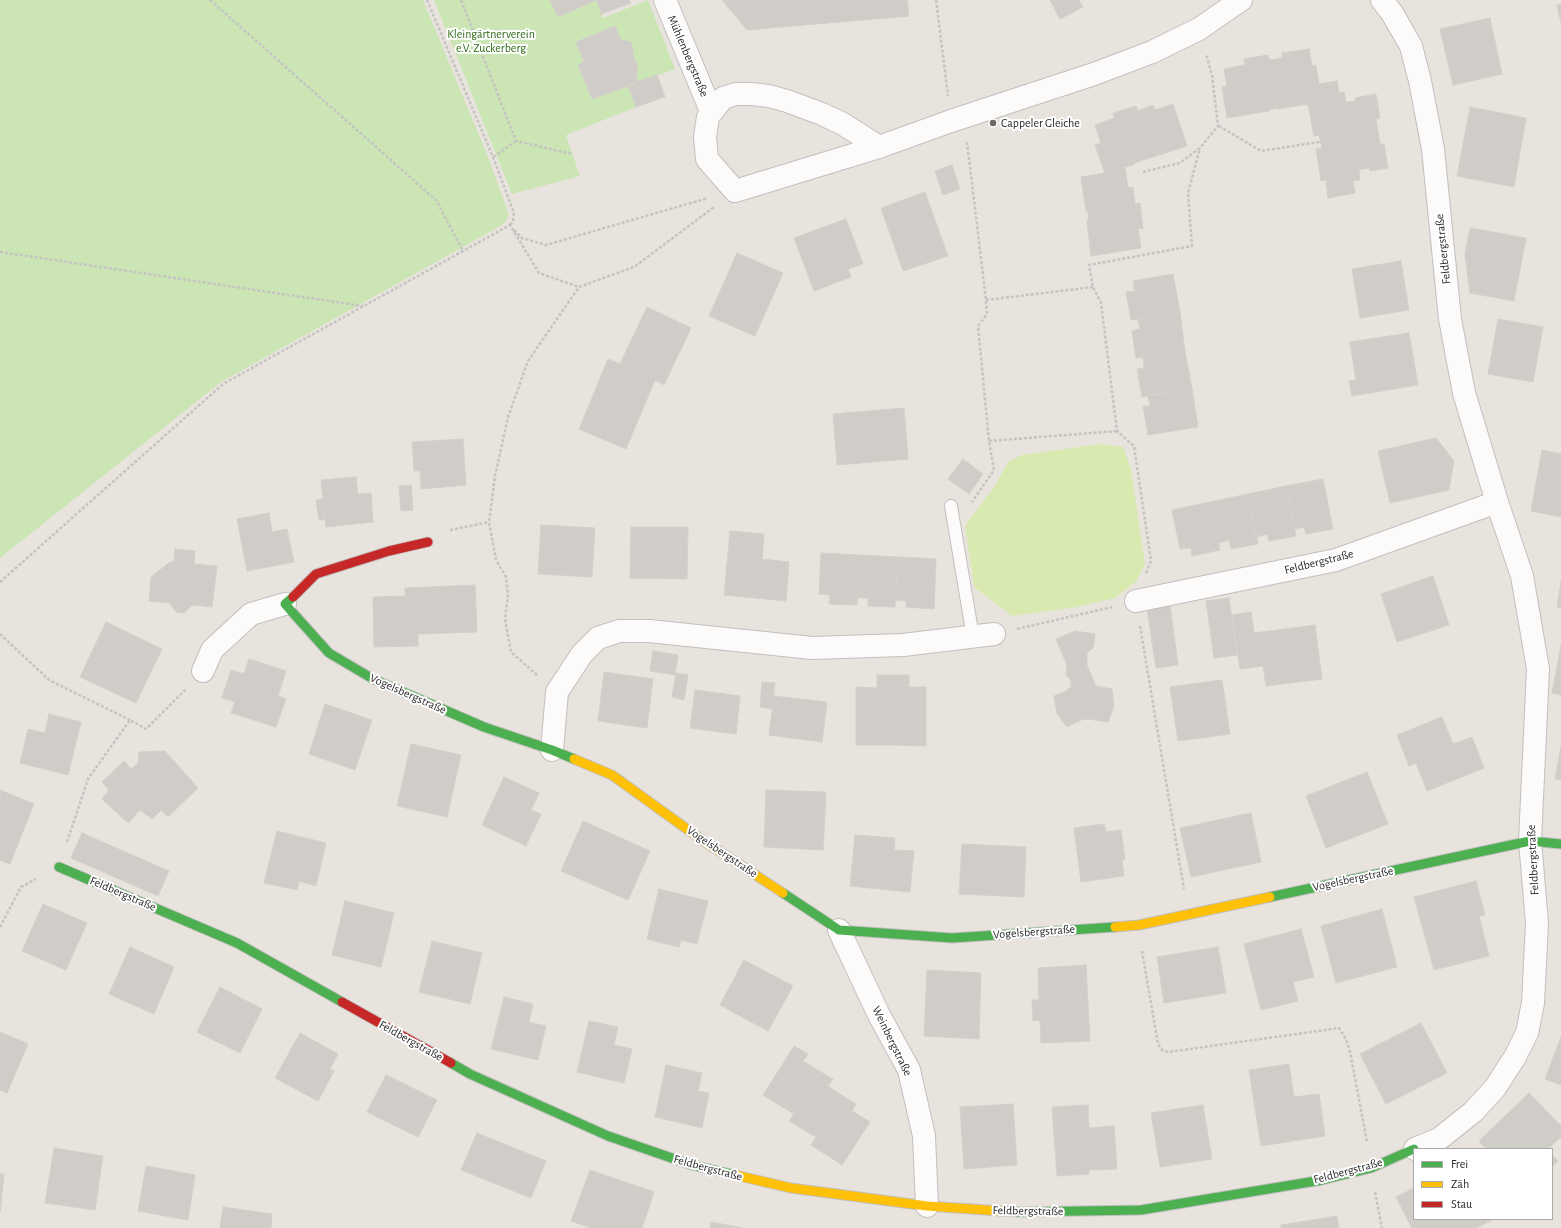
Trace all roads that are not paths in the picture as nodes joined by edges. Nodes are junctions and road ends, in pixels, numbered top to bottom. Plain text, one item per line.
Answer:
1 (665, 0) edge
2 (1241, 0) edge
3 (1382, 0) edge
4 (711, 111) junction
5 (878, 147) junction
6 (1497, 502) junction
7 (951, 506) dead end
8 (428, 542) road end
9 (1136, 601) road end
10 (285, 604) junction
11 (984, 636) joint
12 (203, 671) road end
13 (552, 750) junction
14 (1530, 841) junction
15 (1561, 844) edge
16 (59, 867) road end
17 (839, 930) junction
18 (1416, 1148) edge
19 (1413, 1149) edge
20 (927, 1206) junction

1 - 4 street, Mühlenbergstraße
2 - 5 street
3 - 6 street, Feldbergstraße
4 - 5 street
4 - 5 street
6 - 9 street, Feldbergstraße
6 - 14 street, Feldbergstraße
7 - 11 lane
8 - 10 street
10 - 12 street
10 - 13 street, Vogelsbergstraße
11 - 13 street
13 - 17 street, Vogelsbergstraße
14 - 15 street, Vogelsbergstraße
14 - 17 street, Vogelsbergstraße
14 - 18 street, Feldbergstraße
16 - 20 street, Feldbergstraße
17 - 20 street, Weinbergstraße
19 - 20 street, Feldbergstraße

